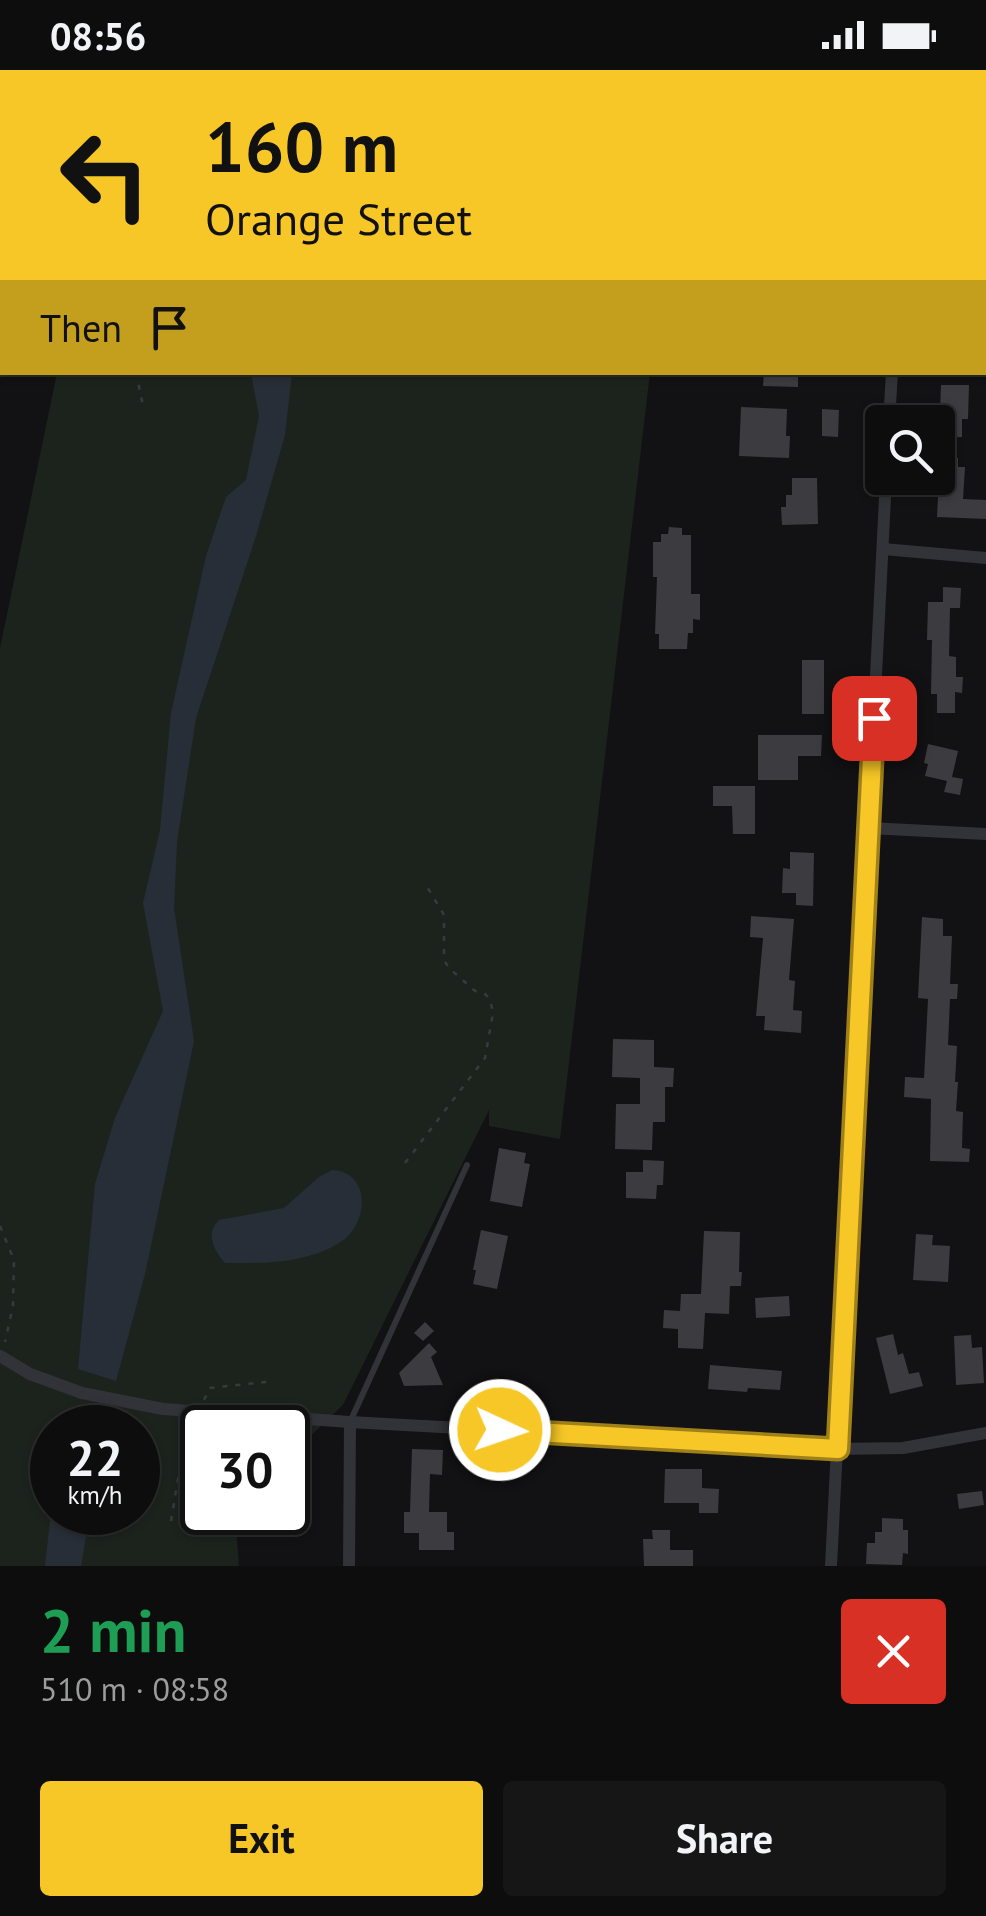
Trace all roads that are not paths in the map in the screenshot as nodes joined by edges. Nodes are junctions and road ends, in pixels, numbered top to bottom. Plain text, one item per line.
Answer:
1 (892, 375) edge
2 (891, 405) edge
3 (885, 495) edge
4 (882, 549) junction
5 (986, 558) edge
6 (869, 828) junction
7 (986, 834) edge
8 (467, 1165) dead end
9 (2, 1352) edge
10 (350, 1422) junction
11 (986, 1433) edge
12 (838, 1449) junction
13 (349, 1566) edge
14 (831, 1566) edge

1 - 2 street
3 - 4 street
4 - 5 street
4 - 6 street
6 - 7 street
6 - 12 street
8 - 10 lane
9 - 10 street
10 - 12 street
10 - 13 street
11 - 12 street
12 - 14 street

